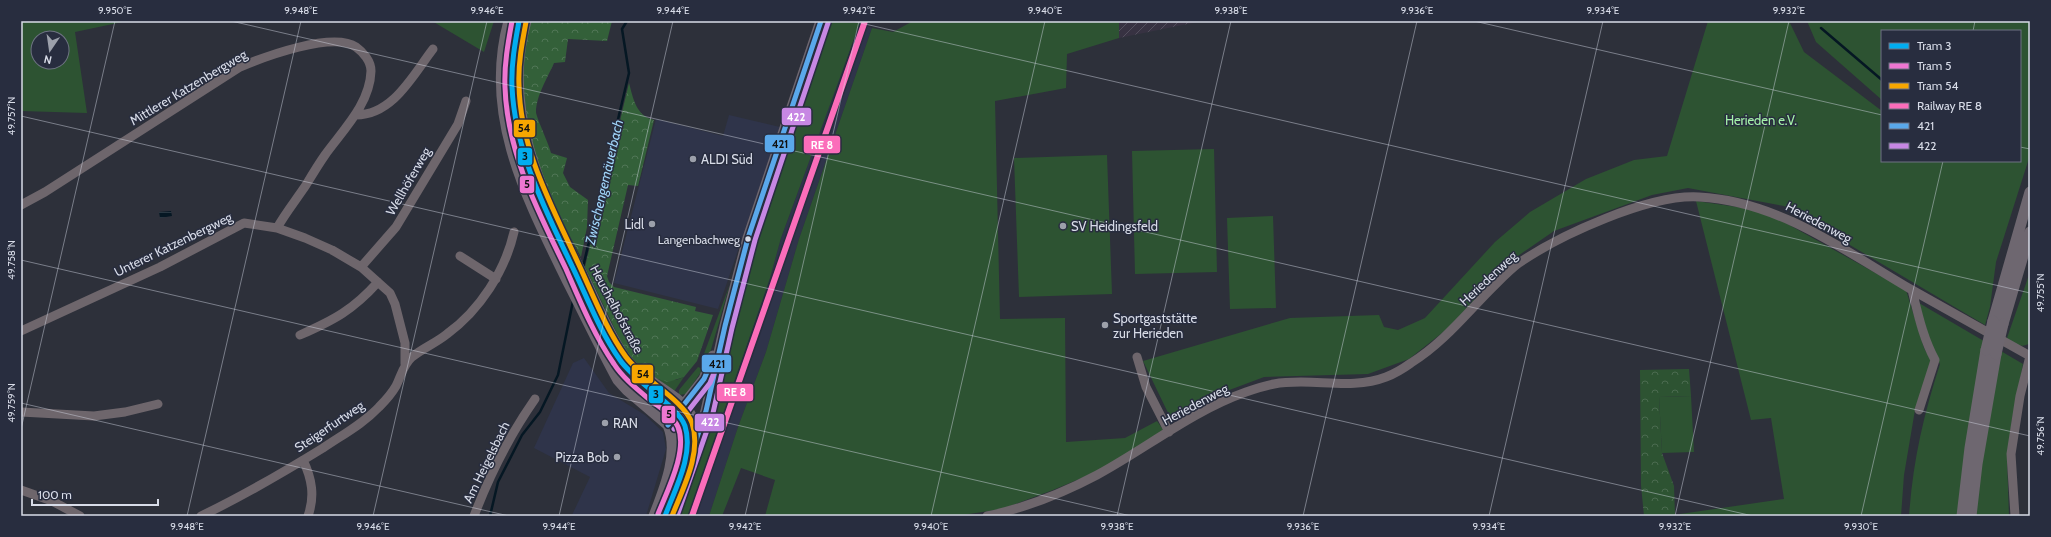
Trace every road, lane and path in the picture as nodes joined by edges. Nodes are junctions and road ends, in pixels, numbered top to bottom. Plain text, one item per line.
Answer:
1 (509, 21) edge
2 (526, 21) edge
3 (821, 21) edge
4 (432, 49) dead end
5 (466, 102) dead end
6 (356, 115) junction
7 (2030, 192) edge
8 (21, 204) edge
9 (277, 228) junction
10 (514, 232) dead end
11 (2030, 232) edge
12 (460, 256) dead end
13 (361, 267) junction
14 (496, 279) junction
15 (378, 282) junction
16 (1912, 290) junction
17 (1998, 322) junction
18 (725, 326) junction
19 (21, 331) edge
20 (300, 334) dead end
21 (1991, 352) junction
22 (2030, 356) edge
23 (1137, 357) dead end
24 (405, 364) junction
25 (709, 390) junction
26 (535, 399) dead end
27 (158, 404) dead end
28 (686, 409) junction
29 (1919, 410) dead end
30 (21, 412) edge
31 (668, 425) junction
32 (1169, 432) junction
33 (695, 441) junction
34 (303, 460) junction
35 (21, 490) edge
36 (80, 516) edge
37 (201, 516) edge
38 (308, 516) edge
39 (474, 516) edge
40 (654, 516) edge
41 (670, 516) edge
42 (987, 516) edge
43 (1962, 516) edge
44 (1971, 516) edge
45 (2014, 516) edge

1 - 31 main road
2 - 28 main road, Heuchelhofstraße
3 - 18 main road
4 - 6 street
5 - 13 street, Wellhöferweg
6 - 8 street, Mittlerer Katzenbergweg
6 - 9 street, Mittlerer Katzenbergweg
7 - 17 main road
9 - 13 street, Unterer Katzenbergweg
9 - 19 street, Unterer Katzenbergweg
10 - 14 street, Steigerfurtweg
11 - 17 main road
12 - 14 street
13 - 15 street, Unterer Katzenbergweg
14 - 24 street, Steigerfurtweg
15 - 20 street
15 - 24 street, Unterer Katzenbergweg
16 - 22 street, Heriedenweg
16 - 29 street
16 - 32 street, Heriedenweg
17 - 21 main road, bridge
18 - 25 main road
18 - 28 main road
21 - 43 main road
21 - 44 main road
22 - 45 street
23 - 32 street
24 - 34 street, Steigerfurtweg
25 - 28 main road
25 - 33 main road
26 - 39 street, Am Heigelsbach
27 - 30 street
28 - 31 main road
28 - 33 main road
31 - 40 main road
32 - 42 street, Heriedenweg
33 - 41 main road
34 - 37 street, Steigerfurtweg
34 - 38 street
35 - 36 street

